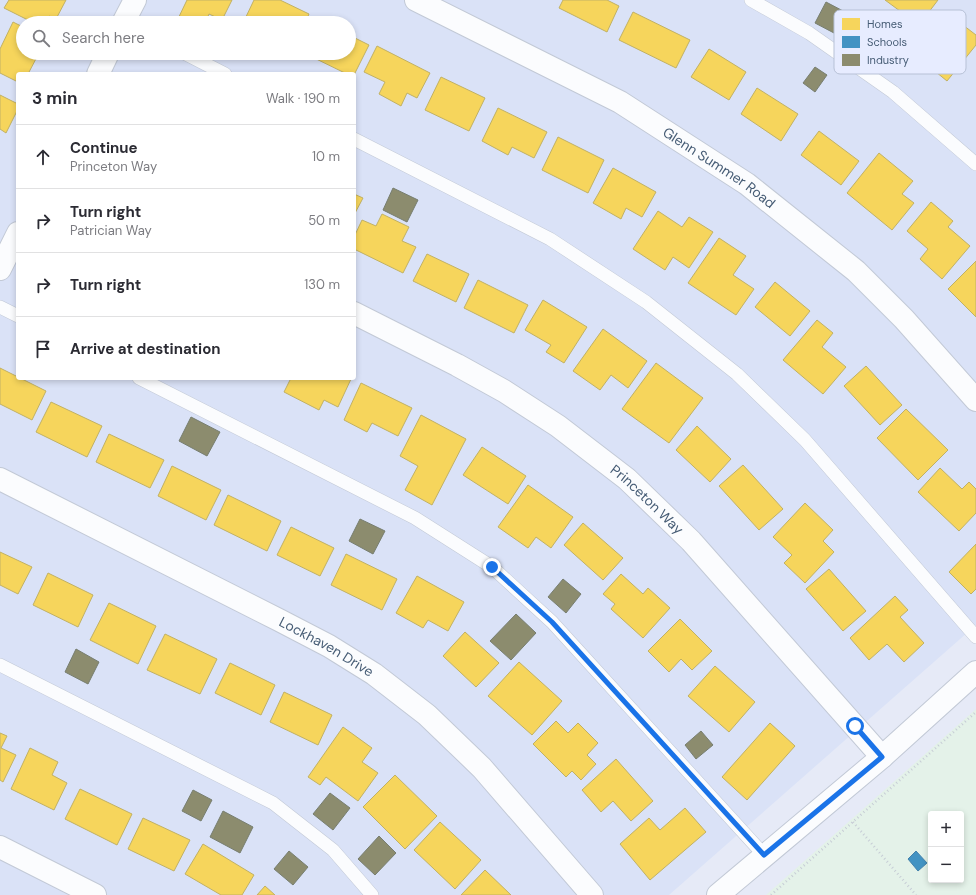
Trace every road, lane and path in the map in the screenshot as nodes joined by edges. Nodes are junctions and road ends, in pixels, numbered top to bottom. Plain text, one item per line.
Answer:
1 (135, 0) edge
2 (416, 0) edge
3 (751, 0) edge
4 (127, 16) edge
5 (834, 51) edge
6 (105, 60) edge
7 (198, 60) edge
8 (99, 72) edge
9 (221, 72) edge
10 (867, 74) edge
11 (356, 140) edge
12 (976, 164) edge
13 (16, 237) edge
14 (0, 269) edge
15 (0, 307) edge
16 (356, 314) edge
17 (16, 315) edge
18 (143, 380) edge
19 (976, 400) edge
20 (0, 479) edge
21 (976, 637) edge
22 (0, 665) edge
23 (976, 672) edge
24 (976, 712) edge
25 (882, 757) junction
26 (853, 822) junction
27 (0, 847) edge
28 (764, 855) junction
29 (95, 895) edge
30 (372, 895) edge
31 (592, 895) edge
32 (718, 895) edge
33 (771, 895) edge
34 (916, 895) edge

1 - 4 street
2 - 19 street, Glenn Summer Road
3 - 5 lane
6 - 8 street
7 - 9 lane
10 - 12 lane
11 - 21 lane
13 - 14 street
15 - 17 lane
16 - 25 street, Princeton Way
18 - 28 lane
20 - 31 street, Lockhaven Drive
22 - 30 lane
23 - 25 street
24 - 26 path
25 - 28 street
26 - 33 path
26 - 34 path
27 - 29 street
28 - 32 street

